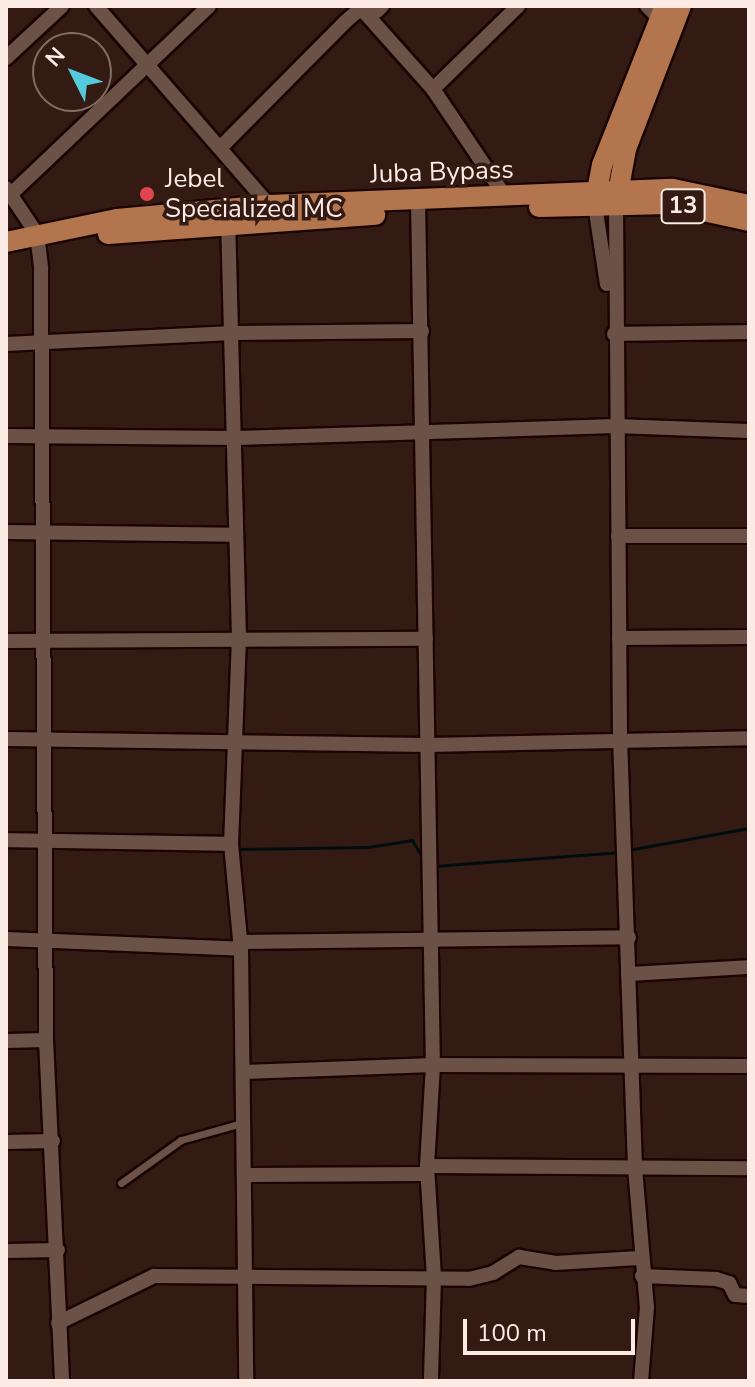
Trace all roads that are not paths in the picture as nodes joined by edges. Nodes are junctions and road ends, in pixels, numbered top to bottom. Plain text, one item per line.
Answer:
1 (62, 6) edge
2 (96, 6) edge
3 (209, 6) edge
4 (382, 6) edge
5 (518, 6) edge
6 (681, 6) edge
7 (360, 7) edge
8 (657, 10) edge
9 (6, 58) edge
10 (150, 67) junction
11 (433, 89) junction
12 (220, 148) junction
13 (9, 191) edge
14 (505, 196) junction
15 (616, 197) junction
16 (595, 198) junction
17 (269, 205) junction
18 (749, 205) edge
19 (418, 207) junction
20 (228, 215) junction
21 (749, 221) edge
22 (38, 240) junction
23 (6, 242) edge
24 (6, 254) edge
25 (613, 327) junction
26 (422, 331) junction
27 (749, 332) edge
28 (233, 333) junction
29 (6, 344) edge
30 (43, 344) junction
31 (616, 426) junction
32 (749, 431) edge
33 (424, 434) junction
34 (6, 436) edge
35 (41, 437) junction
36 (237, 438) junction
37 (6, 532) edge
38 (43, 532) junction
39 (236, 535) junction
40 (618, 536) junction
41 (749, 536) edge
42 (239, 637) junction
43 (749, 637) edge
44 (619, 638) junction
45 (426, 639) junction
46 (6, 641) edge
47 (43, 641) junction
48 (620, 738) junction
49 (749, 738) edge
50 (6, 739) edge
51 (45, 740) junction
52 (234, 744) junction
53 (428, 745) junction
54 (6, 840) edge
55 (45, 840) junction
56 (231, 844) junction
57 (629, 937) junction
58 (6, 939) edge
59 (44, 939) junction
60 (431, 939) junction
61 (241, 945) junction
62 (749, 967) edge
63 (628, 974) junction
64 (46, 1040) junction
65 (6, 1041) edge
66 (433, 1065) junction
67 (634, 1065) junction
68 (749, 1066) edge
69 (244, 1072) junction
70 (245, 1122) junction
71 (53, 1141) junction
72 (6, 1142) edge
73 (635, 1168) junction
74 (749, 1168) edge
75 (427, 1170) junction
76 (246, 1175) junction
77 (121, 1183) dead end
78 (58, 1250) junction
79 (6, 1251) edge
80 (639, 1258) junction
81 (244, 1274) junction
82 (642, 1276) junction
83 (434, 1277) junction
84 (749, 1296) edge
85 (58, 1323) junction
86 (62, 1381) edge
87 (246, 1381) edge
88 (431, 1381) edge
89 (641, 1381) edge

1 - 9 street
2 - 10 street
3 - 10 street
4 - 7 street
5 - 11 street
6 - 15 main road
7 - 11 street
7 - 12 street
8 - 16 main road
10 - 12 street
10 - 13 street
11 - 14 street
12 - 17 street
13 - 22 street
14 - 16 main road, Juba Bypass
14 - 19 main road, Juba Bypass
15 - 16 main road
15 - 18 main road
15 - 21 main road, 13
15 - 25 street
16 - 19 main road, Juba Bypass
16 - 25 street
17 - 19 main road, Juba Bypass
17 - 20 main road, Juba Bypass
19 - 20 main road, Juba Bypass
19 - 26 street
20 - 22 main road, Juba Bypass
20 - 28 street
22 - 23 main road, Juba Bypass
22 - 24 main road, Juba Bypass
22 - 30 street
25 - 27 street
25 - 31 street
26 - 28 street
26 - 33 street
28 - 30 street
28 - 36 street
29 - 30 street
30 - 35 street
31 - 32 street
31 - 33 street
31 - 40 street
33 - 36 street
33 - 45 street
34 - 35 street
35 - 36 street
35 - 38 street
36 - 39 street
37 - 38 street
38 - 39 street
38 - 47 street
39 - 42 street
40 - 41 street
40 - 44 street
42 - 45 street
42 - 47 street
42 - 52 street
43 - 44 street
44 - 48 street
45 - 53 street
46 - 47 street
47 - 51 street
48 - 49 street
48 - 53 street
48 - 57 street
50 - 51 street
51 - 52 street
51 - 55 street
52 - 53 street
52 - 56 street
53 - 60 street
54 - 55 street
55 - 56 street
55 - 59 street
56 - 61 street
57 - 60 street
57 - 63 street
58 - 59 street
59 - 61 street
59 - 64 street
60 - 61 street
60 - 66 street
61 - 69 street
62 - 63 street
63 - 67 street
64 - 65 street
64 - 71 street
66 - 67 street
66 - 69 street
66 - 75 street
67 - 68 street
67 - 73 street
69 - 70 street
70 - 76 street
70 - 77 lane
71 - 72 street
71 - 78 street
73 - 74 street
73 - 75 street
73 - 80 street
75 - 76 street
75 - 83 street
76 - 81 street
78 - 79 street
78 - 85 street
80 - 82 street
80 - 83 street
81 - 83 street
81 - 85 street
81 - 87 street
82 - 84 street
82 - 89 street
83 - 88 street
85 - 86 street

